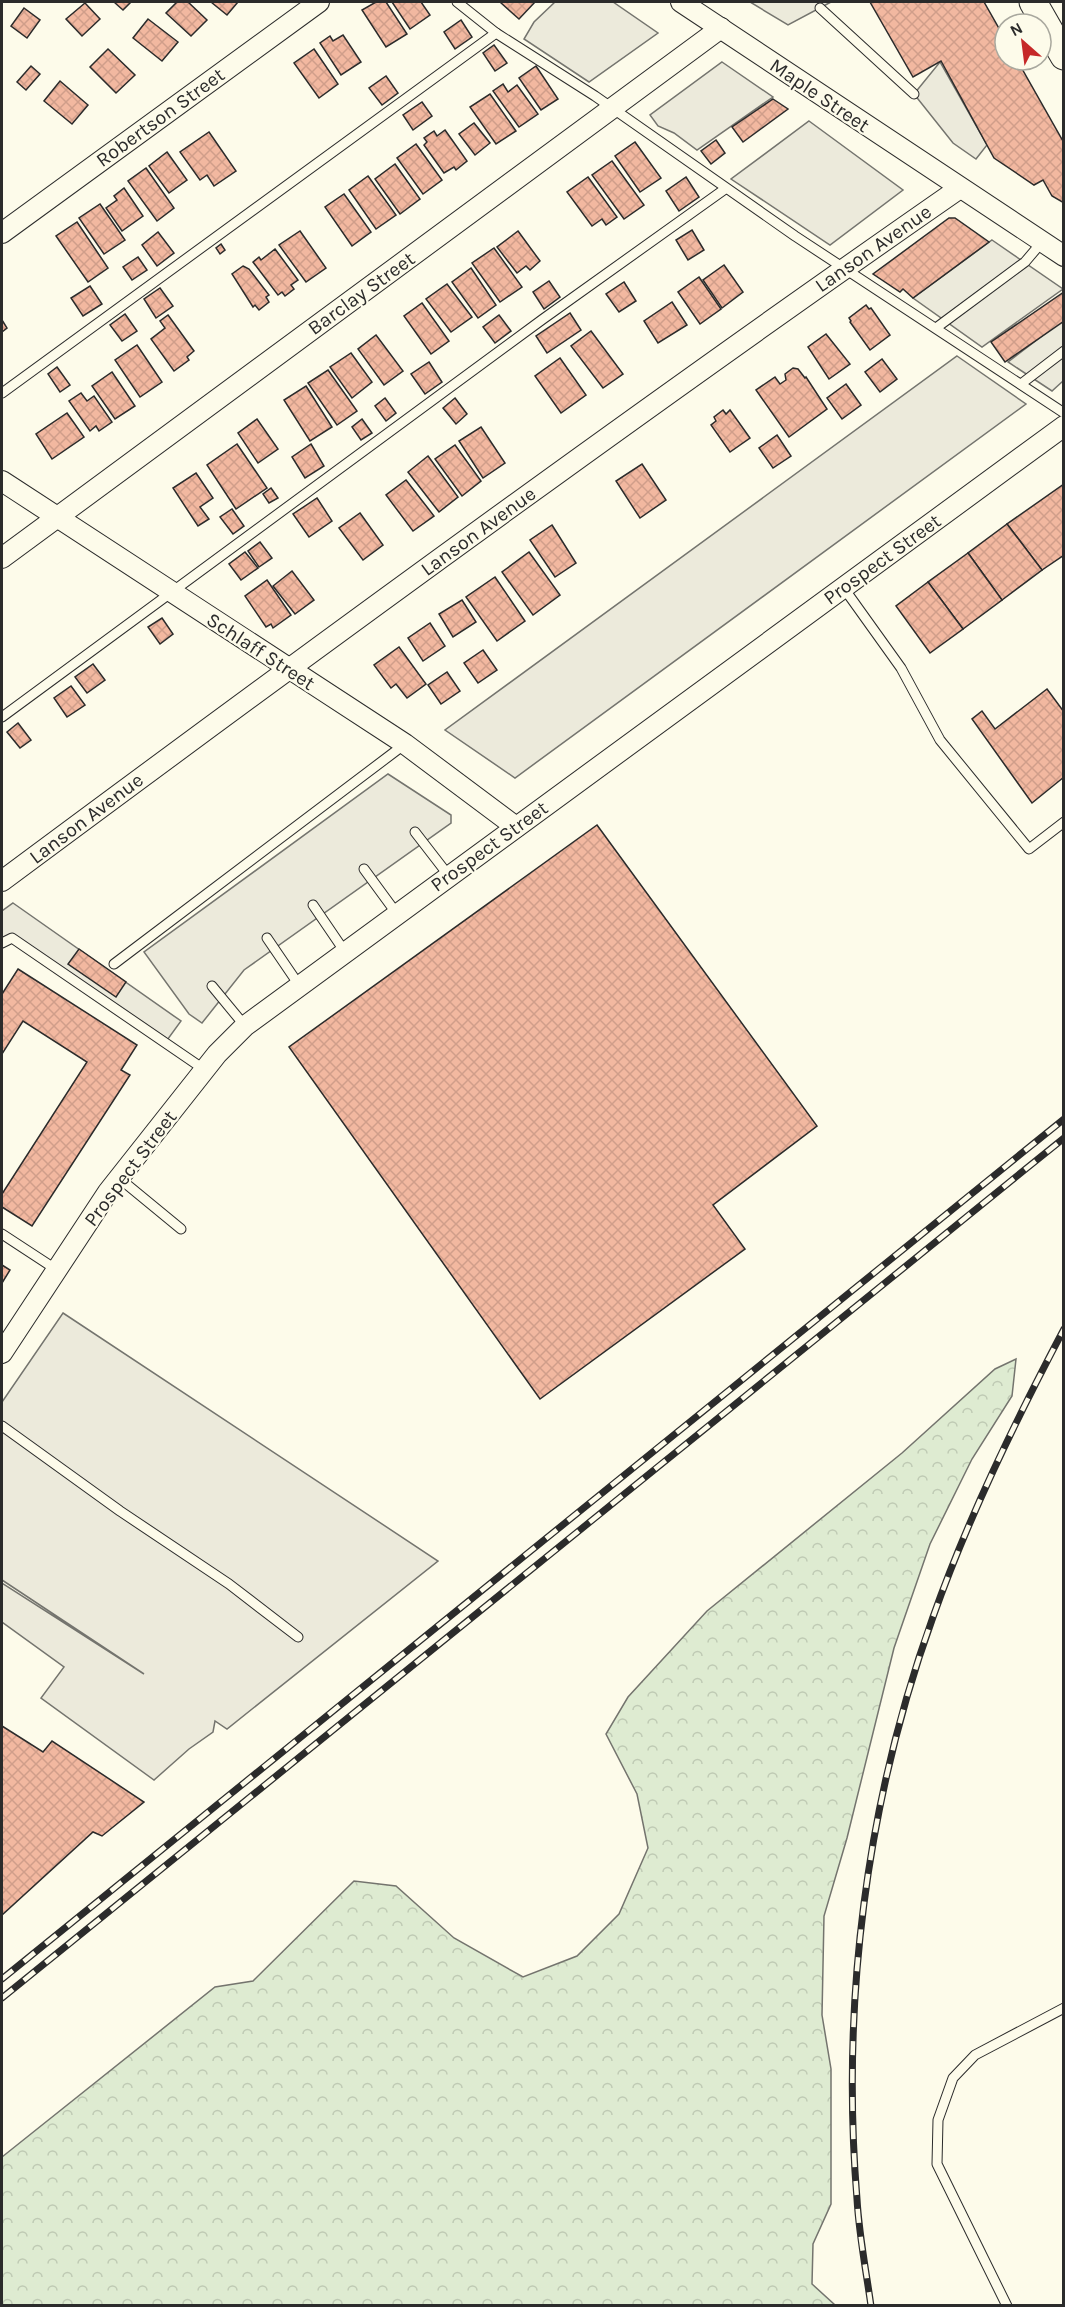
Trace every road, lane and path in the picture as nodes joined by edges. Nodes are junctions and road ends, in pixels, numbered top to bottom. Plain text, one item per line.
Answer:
1 (319, 2) edge
2 (457, 2) edge
3 (681, 2) edge
4 (1033, 2) edge
5 (820, 8) dead end
6 (721, 28) junction
7 (495, 33) junction
8 (1064, 56) edge
9 (914, 94) dead end
10 (612, 108) junction
11 (960, 188) junction
12 (725, 189) junction
13 (2, 233) edge
14 (1042, 242) junction
15 (1064, 256) edge
16 (843, 269) junction
17 (936, 328) junction
18 (1064, 351) edge
19 (1021, 384) junction
20 (2, 393) edge
21 (1064, 413) edge
22 (1064, 426) edge
23 (2, 481) edge
24 (56, 517) junction
25 (2, 558) edge
26 (843, 587) junction
27 (172, 592) junction
28 (288, 668) junction
29 (2, 717) edge
30 (405, 744) junction
31 (1064, 822) edge
32 (516, 827) junction
33 (416, 832) dead end
34 (364, 869) dead end
35 (449, 876) junction
36 (2, 881) edge
37 (313, 905) dead end
38 (397, 914) junction
39 (267, 938) dead end
40 (2, 943) edge
41 (345, 951) junction
42 (114, 964) dead end
43 (213, 986) dead end
44 (299, 986) junction
45 (245, 1026) junction
46 (204, 1070) junction
47 (119, 1178) junction
48 (181, 1229) dead end
49 (2, 1234) edge
50 (57, 1270) junction
51 (2, 1353) edge
52 (2, 1425) edge
53 (298, 1637) dead end
54 (1064, 2008) edge
55 (1007, 2306) edge

1 - 13 street, Robertson Street
2 - 7 lane
3 - 6 street, Maple Street
4 - 8 main road
5 - 9 lane
6 - 10 street, Barclay Street
6 - 11 street, Maple Street
7 - 10 lane
7 - 20 lane
10 - 12 lane
10 - 24 street, Barclay Street
11 - 14 street, Maple Street
11 - 16 street, Lanson Avenue
12 - 16 lane
12 - 27 lane
14 - 15 street, Maple Street
14 - 17 lane
16 - 17 lane
16 - 28 street, Lanson Avenue
17 - 19 lane
18 - 19 lane
19 - 21 lane
22 - 26 street, Prospect Street
23 - 24 street, Schlaff Street
24 - 25 street, Barclay Street
24 - 27 street, Schlaff Street
26 - 31 lane
26 - 32 street, Prospect Street
27 - 28 street, Schlaff Street
27 - 29 lane
28 - 30 street, Schlaff Street
28 - 36 street, Lanson Avenue
30 - 32 street, Schlaff Street
30 - 42 lane
32 - 35 street, Prospect Street
33 - 35 lane
34 - 38 lane
35 - 38 street, Prospect Street
37 - 41 lane
38 - 41 street, Prospect Street
39 - 44 lane
40 - 46 lane
41 - 44 street, Prospect Street
43 - 45 lane
44 - 45 street, Prospect Street
45 - 46 street, Prospect Street
46 - 47 street, Prospect Street
47 - 48 lane
47 - 50 street, Prospect Street
49 - 50 lane
50 - 51 street, Prospect Street
52 - 53 lane
54 - 55 lane

